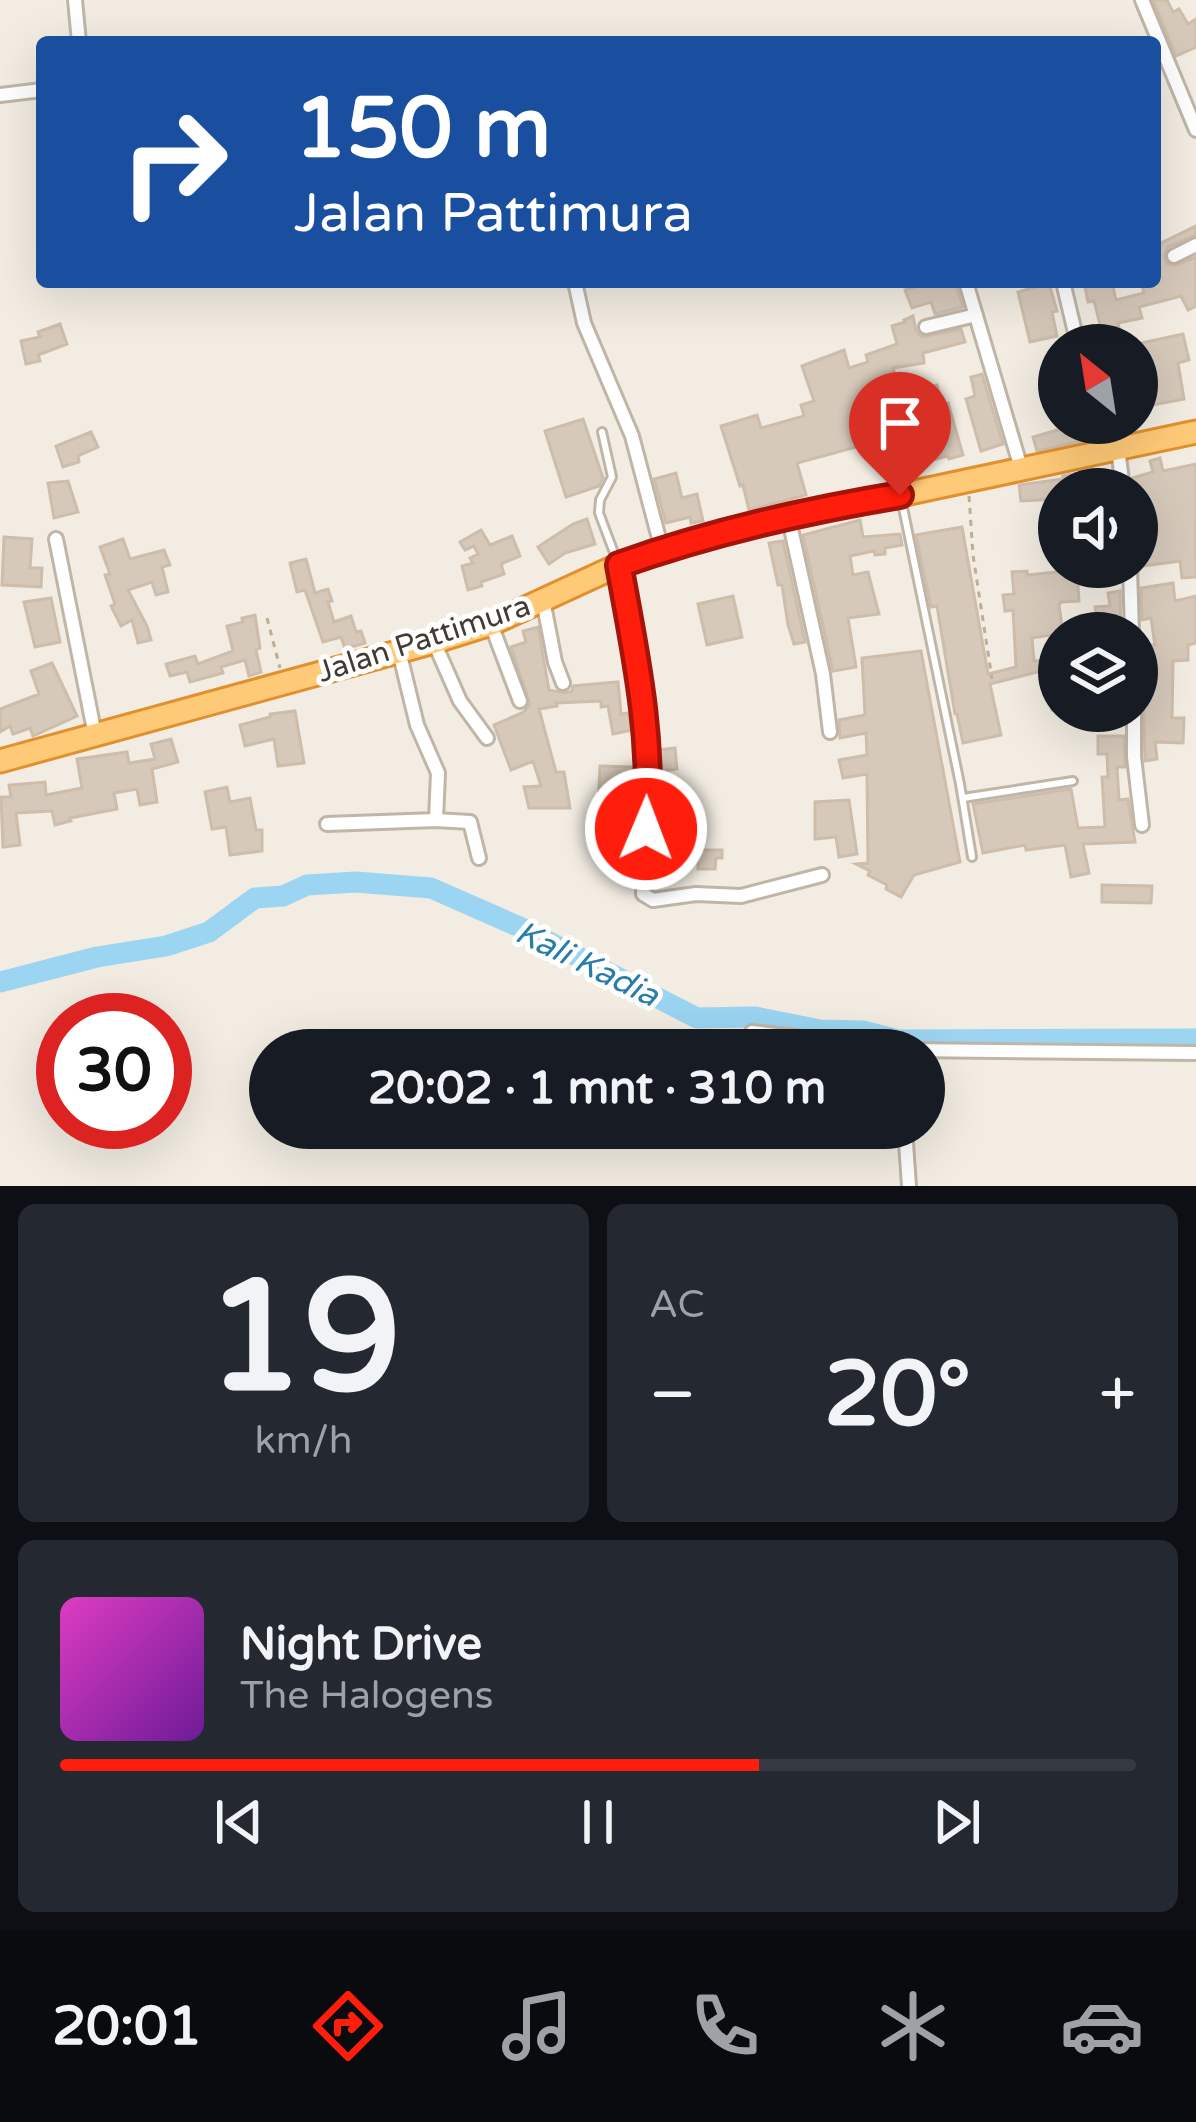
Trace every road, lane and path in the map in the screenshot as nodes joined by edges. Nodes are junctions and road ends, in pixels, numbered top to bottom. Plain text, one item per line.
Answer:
1 (74, 0) edge
2 (1142, 0) edge
3 (79, 36) edge
4 (1157, 36) edge
5 (1161, 46) edge
6 (36, 91) edge
7 (0, 95) edge
8 (1196, 130) edge
9 (1196, 245) edge
10 (1174, 256) dead end
11 (576, 288) edge
12 (968, 288) edge
13 (1064, 288) edge
14 (976, 315) junction
15 (1073, 324) edge
16 (926, 327) dead end
17 (602, 432) dead end
18 (1196, 432) edge
19 (1107, 444) edge
20 (1110, 450) junction
21 (1021, 468) junction
22 (1116, 468) edge
23 (968, 479) junction
24 (900, 495) junction
25 (788, 515) junction
26 (56, 539) dead end
27 (662, 550) junction
28 (619, 565) junction
29 (543, 600) junction
30 (267, 618) dead end
31 (491, 624) junction
32 (434, 642) junction
33 (398, 651) junction
34 (992, 679) dead end
35 (284, 683) junction
36 (563, 683) dead end
37 (520, 701) dead end
38 (830, 732) dead end
39 (1134, 732) edge
40 (95, 735) junction
41 (487, 738) dead end
42 (0, 761) edge
43 (1073, 781) dead end
44 (963, 798) junction
45 (436, 820) junction
46 (327, 824) dead end
47 (1142, 825) dead end
48 (972, 857) dead end
49 (479, 858) dead end
50 (822, 875) dead end
51 (945, 1050) edge
52 (1196, 1053) edge
53 (906, 1149) edge
54 (909, 1186) edge

1 - 3 street
2 - 4 street
5 - 8 street
6 - 7 street
9 - 10 street
11 - 27 street
12 - 14 street
13 - 15 street
14 - 16 street
14 - 21 street
17 - 28 lane
18 - 20 highway, Jalan Pattimura
19 - 20 street
20 - 21 highway, Jalan Pattimura
20 - 22 street
21 - 23 highway, Jalan Pattimura
23 - 24 highway, Jalan Pattimura
23 - 34 path
24 - 25 highway, Jalan Pattimura
24 - 44 lane
25 - 27 highway, Jalan Pattimura
25 - 38 street
26 - 40 street
27 - 28 highway, Jalan Pattimura
28 - 29 highway, Jalan Pattimura
28 - 50 street
29 - 31 highway, Jalan Pattimura
29 - 36 street
30 - 35 path
31 - 32 highway, Jalan Pattimura
31 - 37 street
32 - 33 highway, Jalan Pattimura
32 - 41 street
33 - 35 highway, Jalan Pattimura
33 - 45 street
35 - 40 highway, Jalan Pattimura
39 - 47 street
40 - 42 highway, Jalan Pattimura
43 - 44 lane
44 - 48 lane
45 - 46 street
45 - 49 street
51 - 52 street
53 - 54 street

